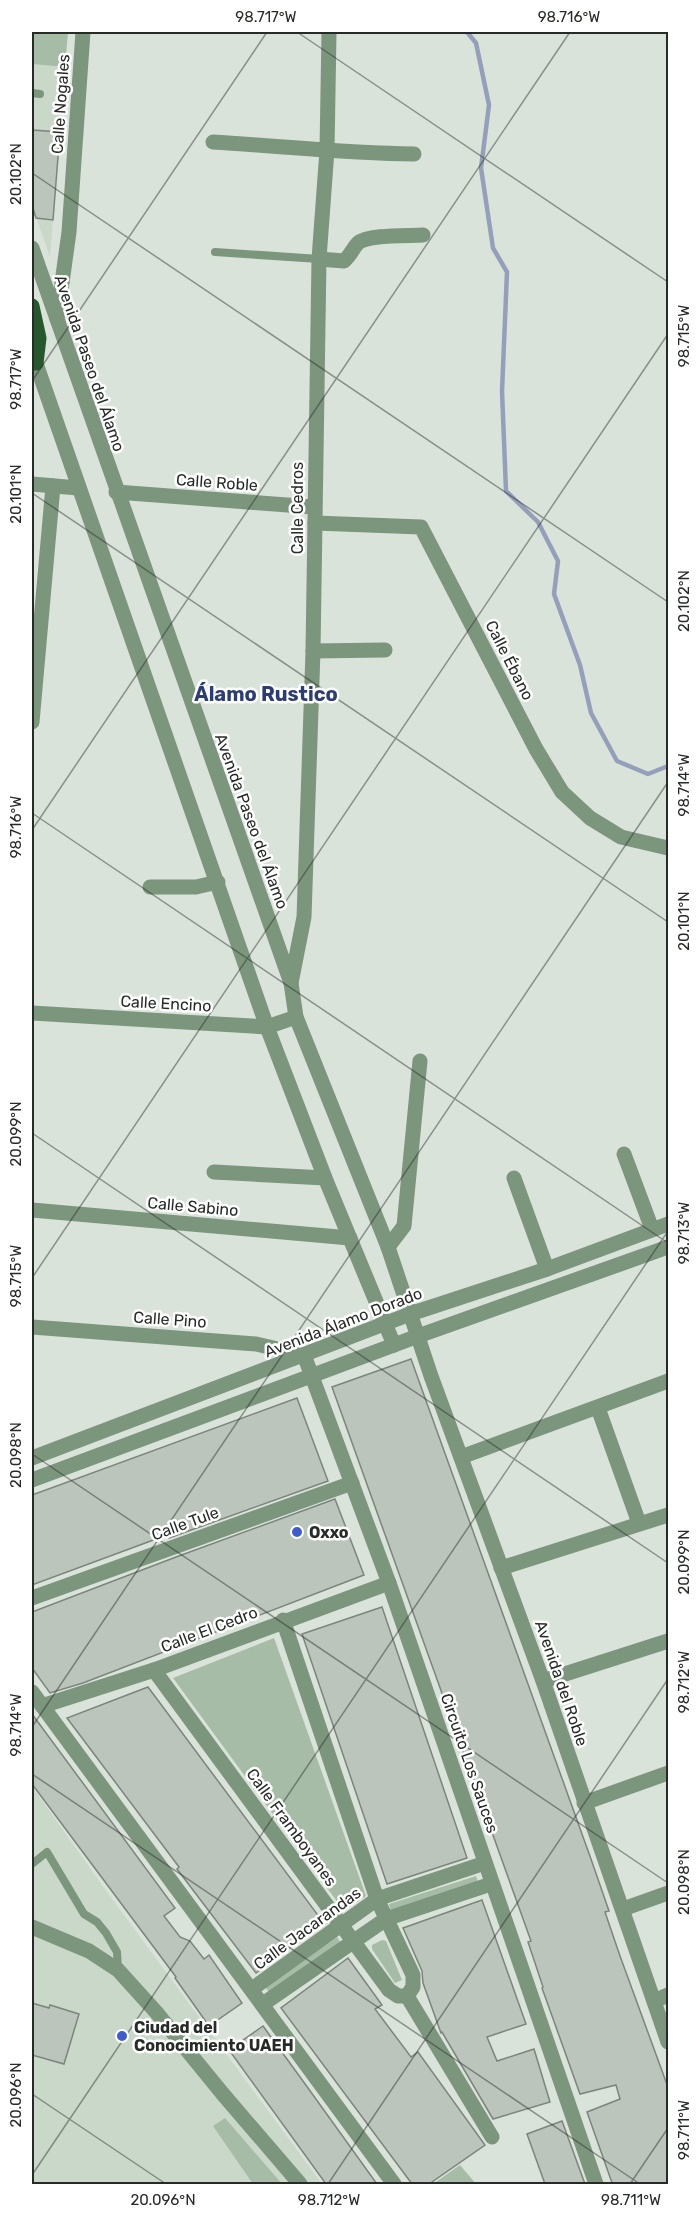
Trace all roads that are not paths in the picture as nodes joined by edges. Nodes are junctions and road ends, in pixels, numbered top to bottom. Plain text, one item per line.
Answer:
1 (83, 32) edge
2 (329, 32) edge
3 (213, 142) dead end
4 (327, 150) junction
5 (414, 154) dead end
6 (423, 235) dead end
7 (32, 248) edge
8 (215, 252) dead end
9 (319, 259) junction
10 (34, 312) edge
11 (57, 322) junction
12 (34, 357) edge
13 (32, 484) edge
14 (53, 486) junction
15 (78, 488) junction
16 (116, 492) junction
17 (315, 515) junction
18 (386, 650) dead end
19 (313, 651) junction
20 (32, 722) edge
21 (669, 848) edge
22 (218, 882) junction
23 (150, 887) dead end
24 (291, 983) junction
25 (32, 1013) edge
26 (296, 1017) junction
27 (267, 1027) junction
28 (420, 1061) dead end
29 (624, 1154) dead end
30 (214, 1172) dead end
31 (325, 1178) junction
32 (514, 1178) dead end
33 (32, 1210) edge
34 (669, 1224) edge
35 (652, 1229) junction
36 (350, 1238) junction
37 (388, 1247) junction
38 (669, 1247) edge
39 (547, 1269) junction
40 (410, 1314) junction
41 (386, 1325) junction
42 (32, 1327) edge
43 (418, 1336) junction
44 (394, 1345) junction
45 (304, 1355) junction
46 (312, 1375) junction
47 (669, 1382) edge
48 (598, 1408) junction
49 (115, 1426) junction
50 (124, 1447) junction
51 (461, 1457) junction
52 (32, 1458) edge
53 (32, 1480) edge
54 (352, 1483) junction
55 (669, 1515) edge
56 (639, 1523) junction
57 (501, 1568) junction
58 (389, 1583) junction
59 (32, 1598) edge
60 (283, 1620) junction
61 (669, 1641) edge
62 (154, 1670) junction
63 (543, 1681) junction
64 (32, 1692) edge
65 (42, 1706) junction
66 (669, 1773) edge
67 (584, 1803) junction
68 (485, 1863) junction
69 (32, 1864) edge
70 (491, 1884) junction
71 (669, 1893) edge
72 (377, 1899) junction
73 (623, 1909) junction
74 (386, 1919) junction
75 (341, 1925) junction
76 (32, 1927) edge
77 (353, 1941) junction
78 (118, 1970) junction
79 (252, 1989) junction
80 (407, 1996) junction
81 (661, 1998) edge
82 (263, 2004) junction
83 (669, 2042) edge
84 (492, 2137) dead end
85 (300, 2184) edge
86 (394, 2184) edge
87 (596, 2184) edge

1 - 11 street, Calle Nogales
2 - 4 street, Calle Cedros
3 - 4 street
4 - 5 street
4 - 9 street, Calle Cedros
6 - 9 street
7 - 11 street, Avenida Paseo del Álamo
8 - 9 lane
9 - 17 street, Calle Cedros
10 - 12 main road
11 - 16 street, Avenida Paseo del Álamo
12 - 15 street
13 - 14 street
14 - 15 street
14 - 20 street
15 - 22 street
16 - 17 street, Calle Roble
16 - 24 street, Avenida Paseo del Álamo
17 - 19 street, Calle Cedros
17 - 21 street, Calle Ébano
18 - 19 street
19 - 24 street, Calle Cedros
22 - 23 street
22 - 27 street
24 - 26 street, Avenida Paseo del Álamo
25 - 27 street, Calle Encino
26 - 27 street, Calle Encino
26 - 37 street, Avenida Paseo del Álamo
27 - 31 street
28 - 37 street
29 - 35 street
30 - 31 street
31 - 36 street
32 - 39 street
33 - 36 street, Calle Sabino
34 - 35 street, Avenida Álamo Dorado
35 - 39 street, Avenida Álamo Dorado
36 - 41 street
37 - 40 street, Avenida Paseo del Álamo
38 - 43 street
39 - 40 street, Avenida Álamo Dorado
40 - 41 street, Avenida Álamo Dorado
40 - 43 street, Avenida Paseo del Álamo
41 - 44 street
41 - 45 street, Avenida Álamo Dorado
42 - 45 street, Calle Pino
43 - 44 street
43 - 51 street, Avenida del Roble
44 - 46 street
45 - 46 street, Circuito Los Sauces
45 - 49 street, Avenida Álamo Dorado
46 - 50 street
46 - 54 street, Circuito Los Sauces
47 - 48 street
48 - 51 street
48 - 56 street
49 - 50 street
49 - 52 street, Avenida Álamo Dorado
50 - 53 street
51 - 57 street, Avenida del Roble
54 - 58 street, Circuito Los Sauces
54 - 59 street, Calle Tule
55 - 56 street
56 - 57 street
57 - 63 street, Avenida del Roble
58 - 60 street, Calle El Cedro
58 - 68 street, Circuito Los Sauces
60 - 62 street, Calle El Cedro
60 - 72 street
61 - 63 street
62 - 65 street, Calle El Cedro
62 - 75 street, Calle Framboyanes
63 - 67 street, Avenida del Roble
64 - 65 street
65 - 79 street
66 - 67 street
67 - 73 street, Avenida del Roble
68 - 70 street, Circuito Los Sauces
68 - 72 street, Calle Jacarandas
69 - 78 lane
70 - 74 street
70 - 87 street, Circuito Los Sauces
71 - 73 street
72 - 74 street
72 - 75 street, Calle Jacarandas
73 - 81 street, Avenida del Roble
74 - 77 street
74 - 80 street
75 - 77 street, Calle Framboyanes
75 - 79 street, Calle Jacarandas
76 - 78 street
77 - 80 street, Calle Framboyanes
77 - 82 street
78 - 85 street
79 - 82 street
80 - 84 street, Calle Framboyanes
81 - 83 street, Avenida del Roble
82 - 86 street

